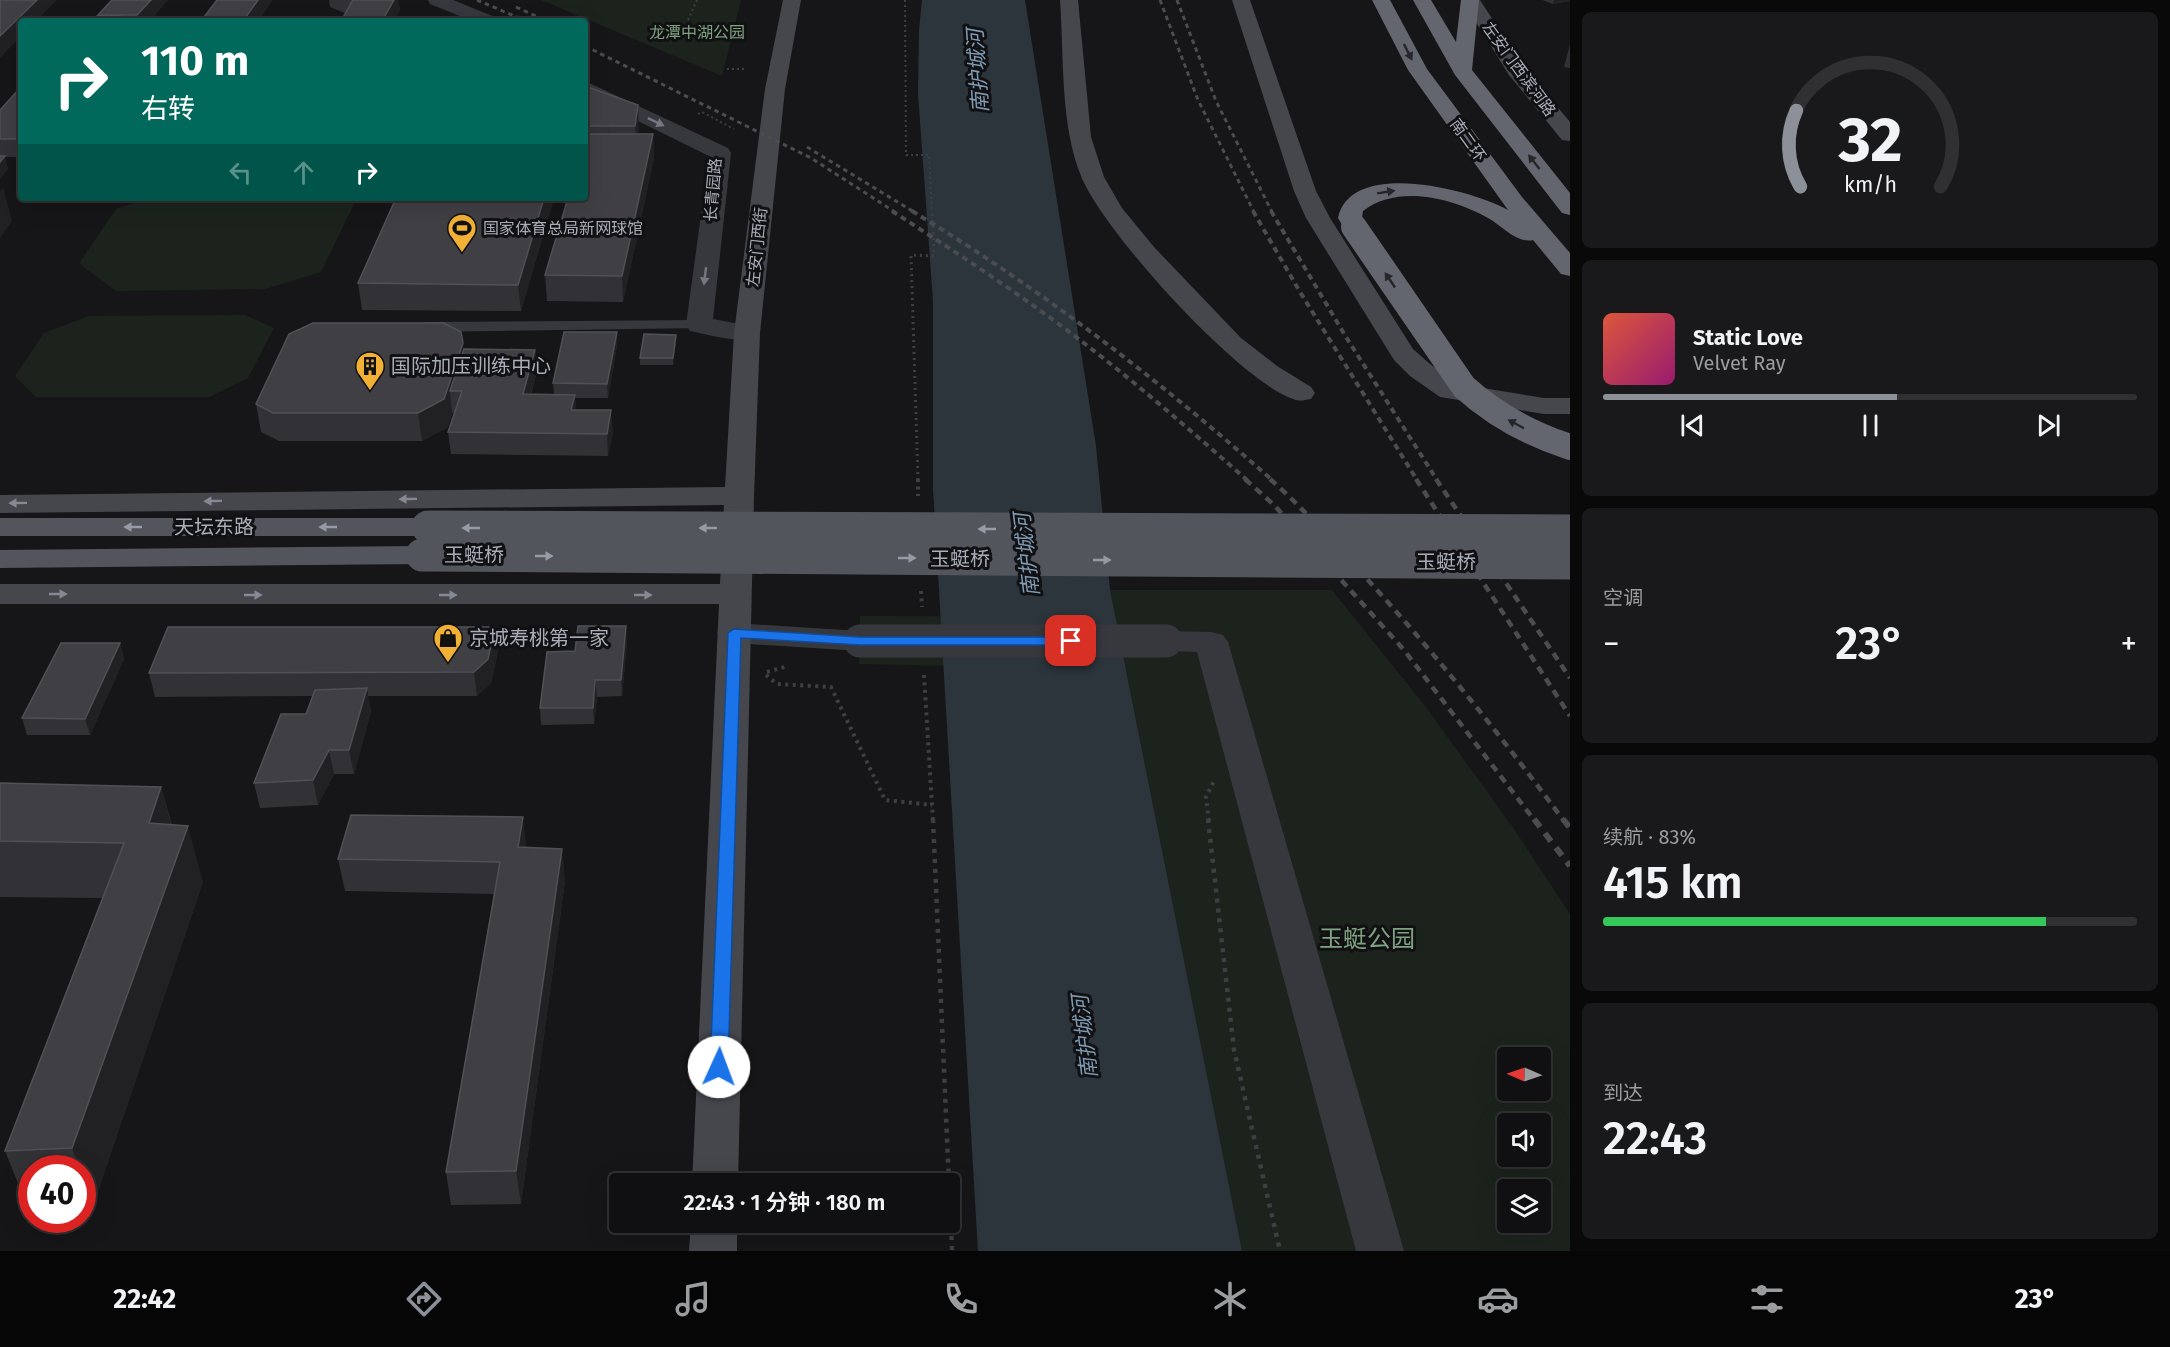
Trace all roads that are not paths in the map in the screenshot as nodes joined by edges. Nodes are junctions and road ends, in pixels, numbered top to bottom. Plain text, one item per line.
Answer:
1 (437, 0) edge
2 (792, 0) edge
3 (1069, 0) edge
4 (1241, 0) edge
5 (1381, 0) edge
6 (1422, 0) edge
7 (1471, 0) edge
8 (481, 18) edge
9 (1462, 71) junction
10 (588, 88) edge
11 (1570, 135) edge
12 (1570, 208) edge
13 (1563, 260) edge
14 (699, 325) junction
15 (409, 328) edge
16 (747, 333) junction
17 (1300, 393) dead end
18 (1570, 406) edge
19 (1570, 447) edge
20 (612, 496) junction
21 (739, 496) junction
22 (0, 504) edge
23 (0, 527) edge
24 (1570, 531) edge
25 (425, 541) junction
26 (738, 542) junction
27 (878, 543) dead end
28 (1144, 546) dead end
29 (1570, 549) edge
30 (0, 559) edge
31 (1570, 563) edge
32 (0, 594) edge
33 (736, 594) junction
34 (600, 595) junction
35 (734, 633) junction
36 (715, 1173) edge
37 (713, 1233) edge
38 (712, 1251) edge
39 (1380, 1251) edge

1 - 8 street
2 - 16 street, 左安门西街
3 - 17 street
4 - 18 street
5 -> 13 highway, 南二环
6 - 9 highway, 南二环
7 - 9 highway
7 - 11 street, 左安门西滨河路
12 -> 9 highway, 南二环
10 -> 14 street, 长青园路
19 -> 13 highway, bridge
14 - 15 lane
14 - 16 street
16 - 21 street, 左安门西街
20 - 21 street
20 -> 22 street
20 - 34 street
21 - 26 street, 左安门西街
25 -> 23 main road, 天坛东路
24 -> 25 main road, 玉蜓桥, bridge
25 - 30 main road, 天坛东路
25 -> 31 main road, 玉蜓桥, bridge
26 - 27 street
26 - 33 street, 左安门西街
28 - 29 street
32 -> 34 street
34 -> 33 street
33 - 35 street, 左安门西街
35 - 36 street, 左安门西街
35 - 39 street, bridge
37 - 38 street

